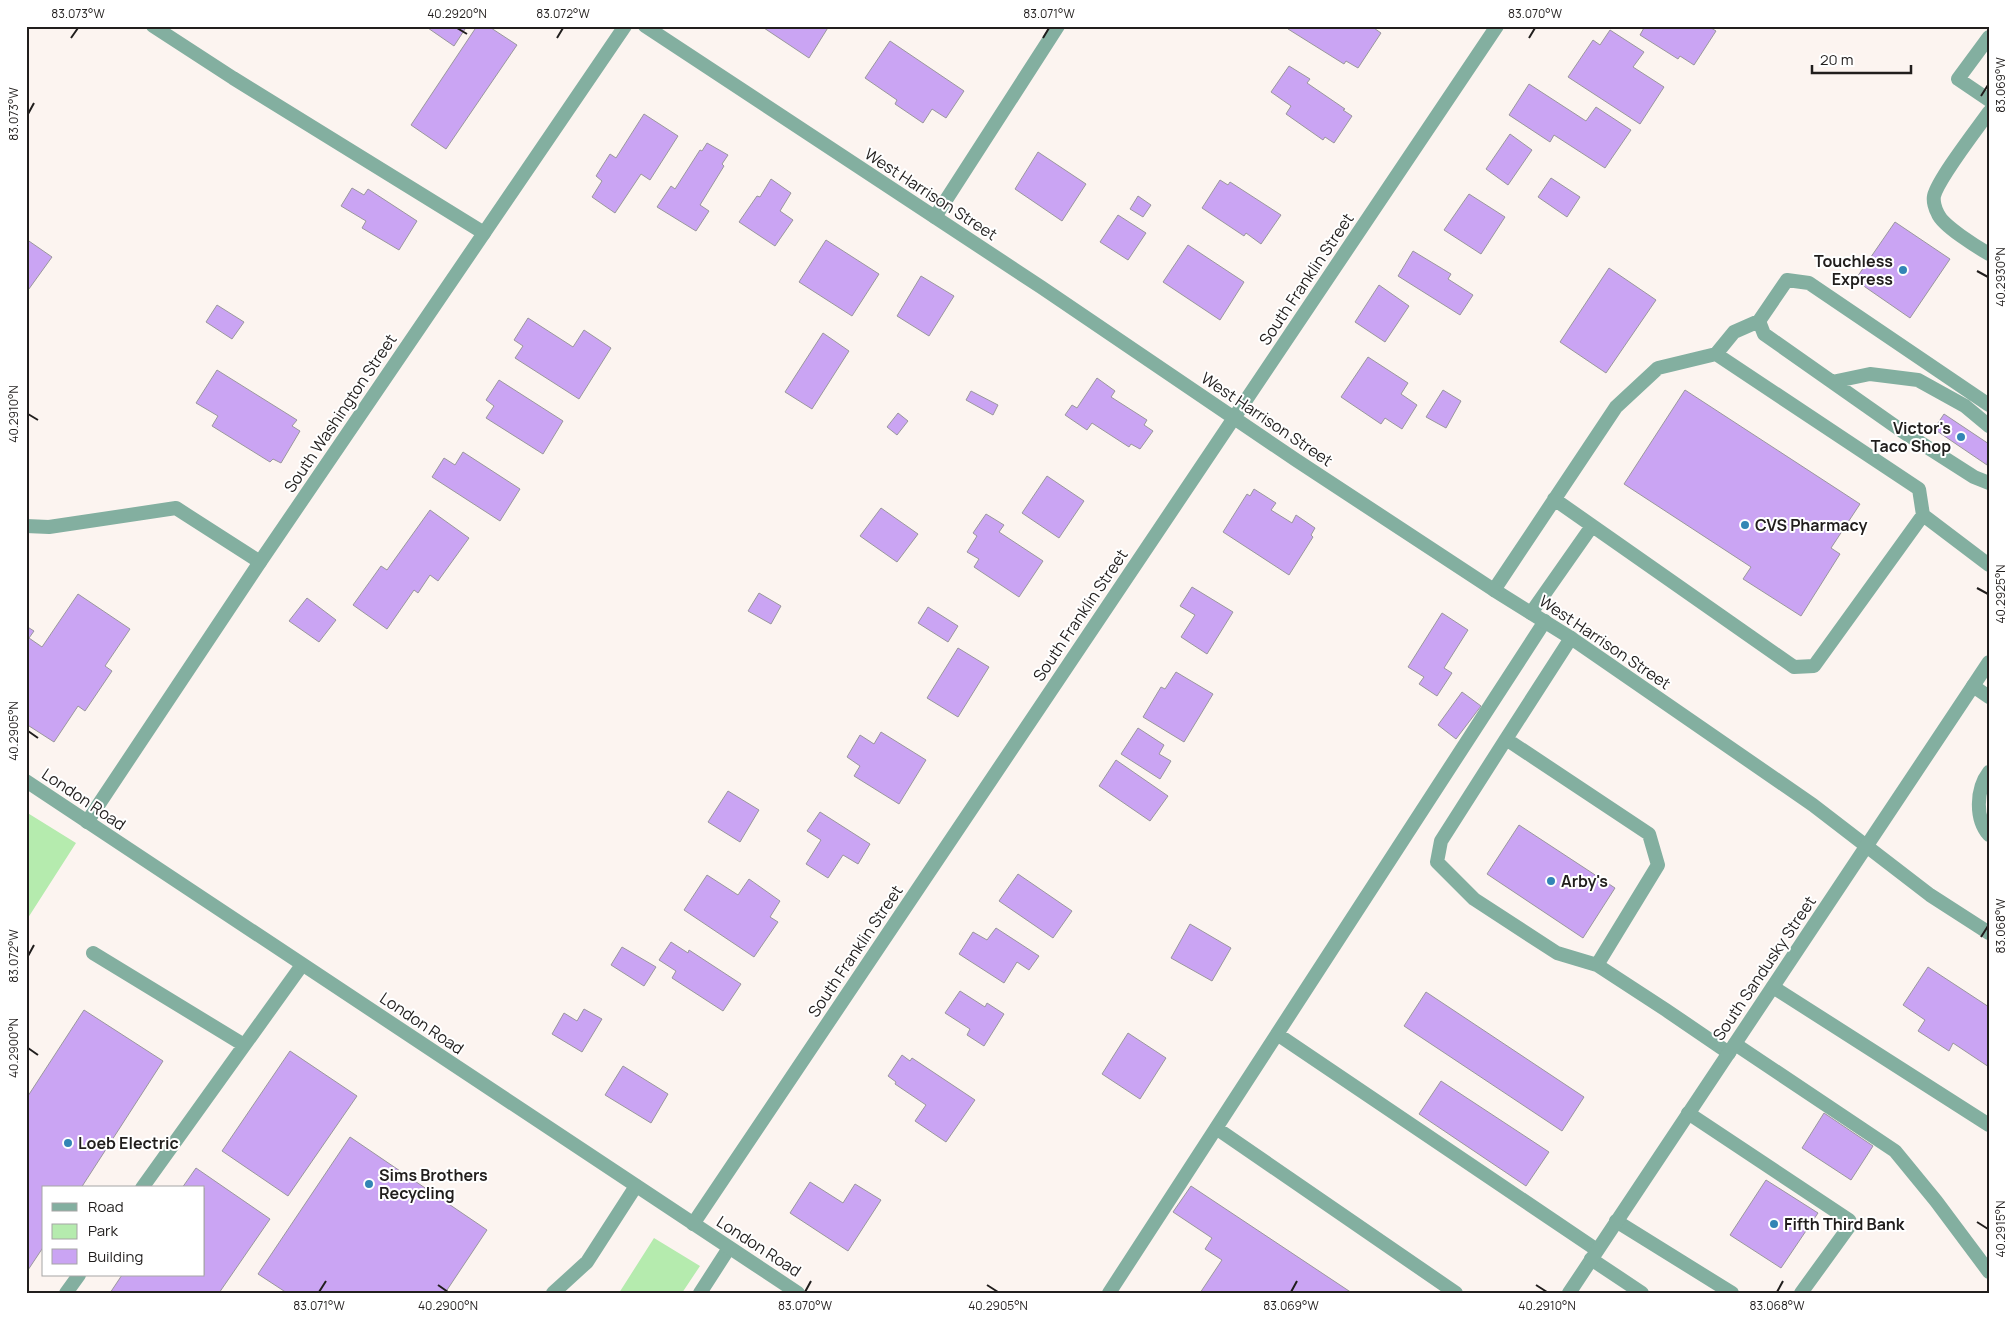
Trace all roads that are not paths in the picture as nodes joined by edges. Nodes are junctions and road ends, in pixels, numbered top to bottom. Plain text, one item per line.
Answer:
1 (153, 26) edge
2 (625, 26) edge
3 (646, 26) edge
4 (1058, 26) edge
5 (1497, 26) edge
6 (1989, 37) edge
7 (1989, 100) edge
8 (1989, 112) edge
9 (935, 217) junction
10 (484, 234) junction
11 (1989, 254) edge
12 (1759, 321) junction
13 (1716, 354) junction
14 (1832, 382) junction
15 (1989, 405) edge
16 (1233, 417) junction
17 (1989, 426) edge
18 (1989, 483) edge
19 (1554, 500) junction
20 (1923, 515) junction
21 (26, 526) edge
22 (1592, 526) junction
23 (260, 562) junction
24 (1989, 565) edge
25 (1494, 590) junction
26 (1531, 613) junction
27 (1545, 621) junction
28 (1571, 638) junction
29 (1989, 662) edge
30 (1973, 686) junction
31 (1989, 697) edge
32 (1506, 739) junction
33 (1989, 772) edge
34 (26, 781) edge
35 (87, 822) junction
36 (1989, 836) edge
37 (1865, 847) junction
38 (1989, 934) edge
39 (93, 953) dead end
40 (302, 965) junction
41 (1597, 965) junction
42 (1773, 987) junction
43 (1277, 1034) junction
44 (244, 1046) junction
45 (1732, 1049) junction
46 (1688, 1113) junction
47 (1989, 1125) edge
48 (1216, 1128) junction
49 (143, 1186) edge
50 (636, 1186) junction
51 (1616, 1221) junction
52 (693, 1224) junction
53 (729, 1248) junction
54 (1594, 1254) junction
55 (1989, 1272) edge
56 (78, 1276) edge
57 (1453, 1292) edge
58 (66, 1293) edge
59 (553, 1293) edge
60 (700, 1293) edge
61 (798, 1293) edge
62 (1109, 1293) edge
63 (1569, 1293) edge
64 (1642, 1293) edge
65 (1732, 1293) edge
66 (1801, 1293) edge

1 - 10 street
2 - 10 street, South Washington Street
3 - 9 street, West Harrison Street
4 - 9 street
5 - 16 street, South Franklin Street
6 - 7 street
8 - 11 street
9 - 16 street, West Harrison Street
10 - 23 street, South Washington Street
12 - 13 street
12 - 14 street
12 - 15 street
13 - 19 street
13 - 20 street
14 - 17 street
14 - 18 street
16 - 25 street, West Harrison Street
16 - 52 street, South Franklin Street
19 - 22 street
19 - 25 street
20 - 22 street
20 - 24 street
21 - 23 street
22 - 26 street
23 - 35 street, South Washington Street
25 - 26 street, West Harrison Street
26 - 27 street, West Harrison Street
27 - 28 street, West Harrison Street
27 - 43 street
28 - 32 street
28 - 37 street, West Harrison Street
29 - 30 street, South Sandusky Street
30 - 31 street
30 - 37 street, South Sandusky Street
32 - 41 street
32 - 41 street
33 - 36 street
34 - 35 street, London Road
35 - 40 street, London Road
37 - 38 street, West Harrison Street
37 - 42 street, South Sandusky Street
39 - 44 street
40 - 44 street
40 - 50 street, London Road
41 - 45 street
42 - 45 street, South Sandusky Street
42 - 47 street
43 - 48 street
43 - 54 street
44 - 49 street
45 - 46 street, South Sandusky Street
45 - 55 street
46 - 51 street, South Sandusky Street
46 - 66 street
48 - 57 street
48 - 62 street
50 - 52 street, London Road
50 - 59 street
51 - 54 street, South Sandusky Street
51 - 65 street
52 - 53 street, London Road
53 - 60 street
53 - 61 street, London Road
54 - 63 street, South Sandusky Street
54 - 64 street
56 - 58 street

